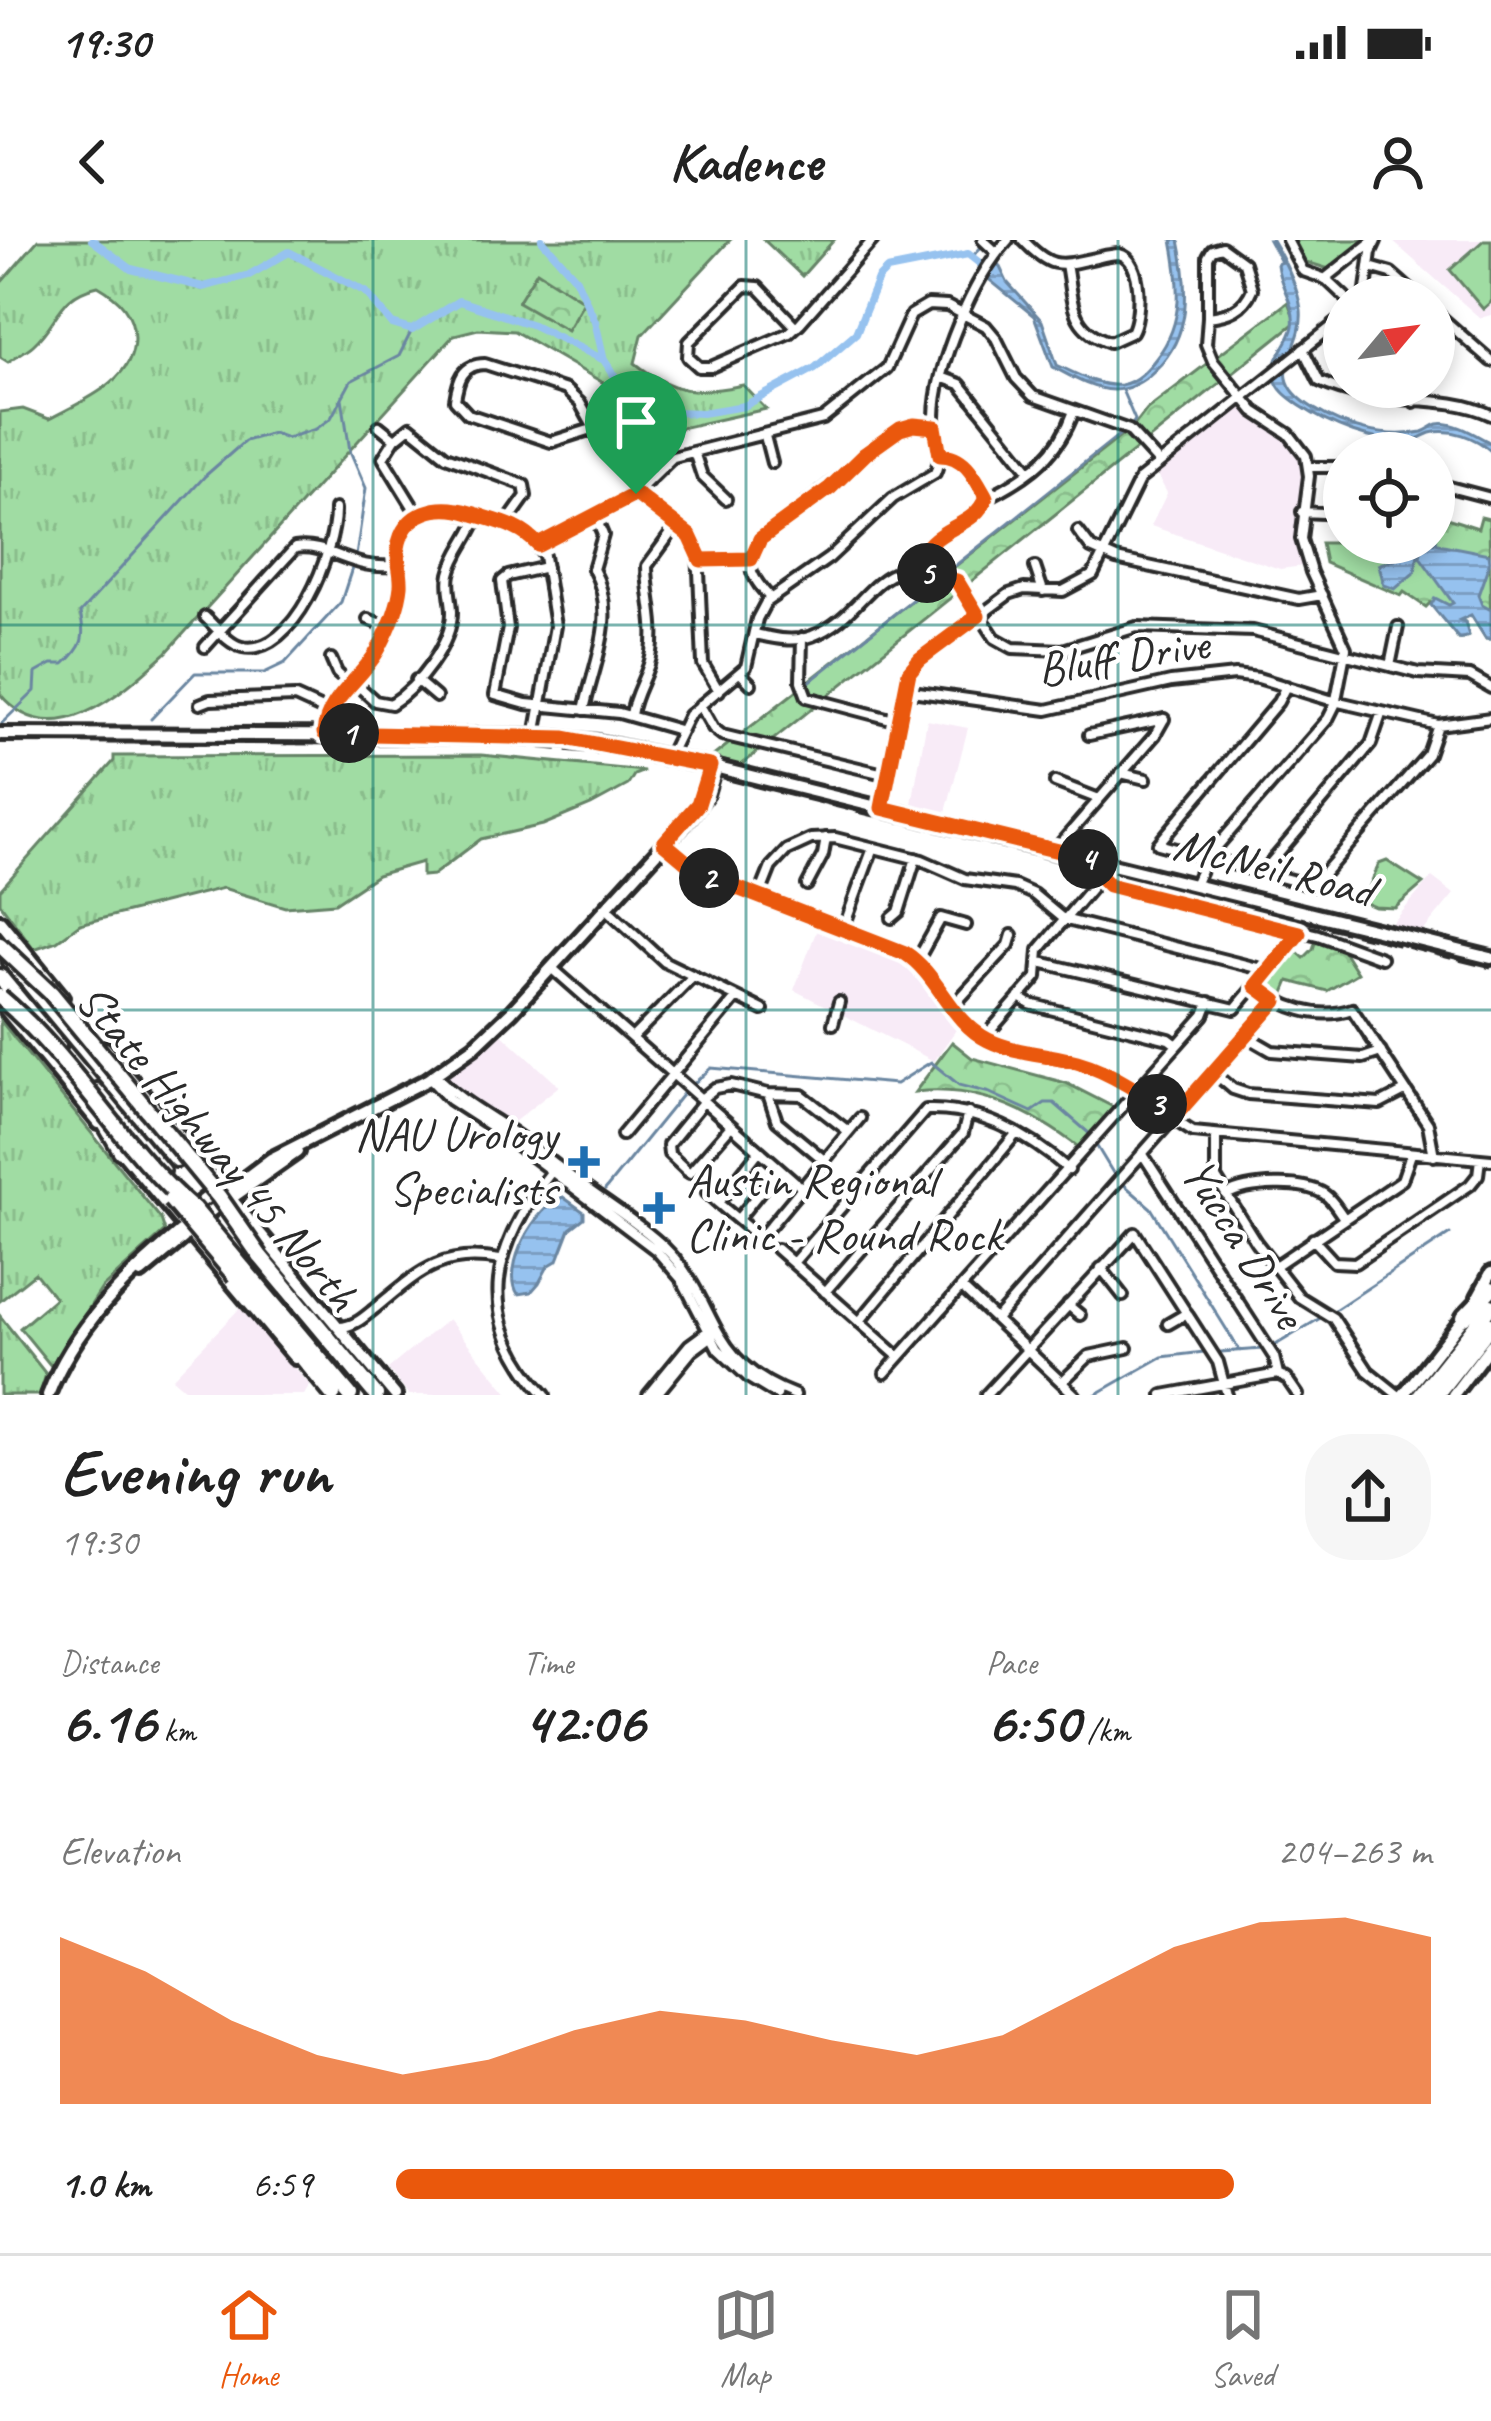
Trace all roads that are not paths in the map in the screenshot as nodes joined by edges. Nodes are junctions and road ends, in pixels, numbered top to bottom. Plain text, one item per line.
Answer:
1 (873, 240) edge
2 (983, 240) edge
3 (1008, 240) edge
4 (1023, 240) edge
5 (1287, 240) edge
6 (1379, 240) edge
7 (996, 255) junction
8 (1066, 265) junction
9 (1370, 267) junction
10 (1329, 276) edge
11 (1368, 276) edge
12 (1394, 276) edge
13 (1323, 278) edge
14 (964, 314) junction
15 (1208, 317) junction
16 (796, 327) junction
17 (1455, 329) edge
18 (1323, 333) edge
19 (1491, 345) edge
20 (1303, 349) junction
21 (1481, 352) junction
22 (1491, 361) edge
23 (941, 376) junction
24 (1323, 382) edge
25 (1241, 398) junction
26 (1455, 404) edge
27 (1074, 411) junction
28 (1491, 415) edge
29 (380, 426) dead end
30 (935, 427) junction
31 (592, 429) junction
32 (765, 436) junction
33 (395, 439) junction
34 (694, 452) junction
35 (940, 455) junction
36 (1160, 463) junction
37 (772, 464) dead end
38 (1309, 467) junction
39 (1323, 467) edge
40 (1030, 470) junction
41 (652, 476) junction
42 (1455, 489) edge
43 (636, 494) junction
44 (986, 497) junction
45 (1491, 498) edge
46 (726, 499) dead end
47 (335, 509) dead end
48 (1302, 512) junction
49 (1491, 512) edge
50 (1323, 513) edge
51 (418, 515) junction
52 (595, 515) junction
53 (478, 516) junction
54 (506, 524) junction
55 (677, 525) junction
56 (1078, 531) dead end
57 (538, 545) junction
58 (329, 554) junction
59 (1105, 555) junction
60 (751, 559) junction
61 (701, 560) junction
62 (398, 565) junction
63 (546, 567) junction
64 (1035, 567) dead end
65 (915, 571) junction
66 (1043, 590) junction
67 (1322, 595) junction
68 (770, 598) junction
69 (978, 616) junction
70 (205, 617) dead end
71 (368, 619) dead end
72 (1398, 626) dead end
73 (388, 627) junction
74 (220, 630) junction
75 (755, 634) junction
76 (802, 638) junction
77 (205, 646) dead end
78 (1346, 656) junction
79 (331, 659) dead end
80 (1390, 666) junction
81 (741, 674) junction
82 (416, 680) junction
83 (351, 683) junction
84 (751, 684) dead end
85 (1286, 686) junction
86 (1491, 688) edge
87 (904, 690) junction
88 (719, 691) junction
89 (436, 697) dead end
90 (1336, 701) junction
91 (200, 704) dead end
92 (537, 704) junction
93 (700, 705) junction
94 (584, 710) junction
95 (328, 712) junction
96 (1382, 712) junction
97 (631, 715) junction
98 (1491, 718) edge
99 (898, 721) junction
100 (1438, 725) junction
101 (679, 730) junction
102 (0, 731) edge
103 (324, 733) junction
104 (1089, 735) dead end
105 (535, 736) junction
106 (669, 756) junction
107 (712, 766) junction
108 (1121, 773) junction
109 (889, 775) junction
110 (1146, 779) dead end
111 (1055, 782) dead end
112 (1099, 799) junction
113 (882, 808) junction
114 (826, 838) junction
115 (664, 843) junction
116 (873, 848) junction
117 (1055, 850) junction
118 (916, 858) junction
119 (1206, 859) junction
120 (1262, 872) junction
121 (1100, 873) junction
122 (807, 885) dead end
123 (1194, 885) junction
124 (759, 897) junction
125 (606, 908) junction
126 (892, 918) dead end
127 (1063, 919) junction
128 (0, 921) edge
129 (966, 925) dead end
130 (843, 929) junction
131 (1299, 933) junction
132 (1012, 935) dead end
133 (2, 950) edge
134 (1381, 958) dead end
135 (1491, 958) edge
136 (917, 961) junction
137 (1040, 962) junction
138 (552, 968) junction
139 (1270, 970) junction
140 (963, 973) dead end
141 (693, 976) junction
142 (0, 979) edge
143 (975, 983) junction
144 (1256, 986) junction
145 (1019, 997) junction
146 (736, 998) junction
147 (0, 1000) edge
148 (1276, 1001) junction
149 (839, 1002) dead end
150 (1209, 1003) junction
151 (952, 1007) junction
152 (763, 1010) dead end
153 (833, 1024) dead end
154 (1246, 1036) junction
155 (632, 1038) junction
156 (985, 1038) junction
157 (1178, 1045) junction
158 (1381, 1052) junction
159 (1214, 1072) junction
160 (673, 1074) junction
161 (433, 1077) junction
162 (1406, 1090) junction
163 (1136, 1093) junction
164 (768, 1094) junction
165 (702, 1101) junction
166 (461, 1108) junction
167 (155, 1109) junction
168 (968, 1113) junction
169 (485, 1116) junction
170 (860, 1118) dead end
171 (1173, 1118) junction
172 (731, 1126) junction
173 (848, 1132) junction
174 (1016, 1134) junction
175 (622, 1135) dead end
176 (1216, 1136) junction
177 (123, 1145) junction
178 (759, 1151) junction
179 (1142, 1153) junction
180 (1411, 1154) junction
181 (1434, 1156) junction
182 (824, 1160) junction
183 (1486, 1160) edge
184 (554, 1168) junction
185 (779, 1168) junction
186 (1069, 1170) junction
187 (212, 1177) junction
188 (245, 1183) junction
189 (801, 1186) junction
190 (707, 1193) dead end
191 (1226, 1195) junction
192 (228, 1197) junction
193 (718, 1203) junction
194 (168, 1210) junction
195 (196, 1212) junction
196 (244, 1215) junction
197 (1344, 1218) junction
198 (738, 1219) junction
199 (186, 1231) junction
200 (1313, 1239) junction
201 (170, 1245) junction
202 (777, 1249) dead end
203 (203, 1250) junction
204 (260, 1256) junction
205 (500, 1260) junction
206 (793, 1263) junction
207 (1275, 1266) junction
208 (1102, 1268) junction
209 (239, 1272) junction
210 (1491, 1274) edge
211 (962, 1288) junction
212 (1491, 1288) edge
213 (825, 1292) junction
214 (1123, 1297) dead end
215 (1068, 1305) junction
216 (1491, 1306) edge
217 (1187, 1313) junction
218 (1080, 1315) dead end
219 (1464, 1317) junction
220 (997, 1318) junction
221 (361, 1320) junction
222 (859, 1322) junction
223 (1168, 1324) dead end
224 (1491, 1325) edge
225 (338, 1326) junction
226 (711, 1333) junction
227 (350, 1341) junction
228 (1491, 1346) edge
229 (1029, 1348) junction
230 (1127, 1348) dead end
231 (899, 1357) junction
232 (885, 1373) dead end
233 (1278, 1374) junction
234 (1062, 1382) junction
235 (1225, 1382) junction
236 (544, 1393) edge
237 (780, 1393) edge
238 (48, 1395) edge
239 (332, 1395) edge
240 (350, 1395) edge
241 (376, 1395) edge
242 (395, 1395) edge
243 (652, 1395) edge
244 (795, 1395) edge
245 (986, 1395) edge
246 (1075, 1395) edge
247 (1163, 1395) edge
248 (1227, 1395) edge
249 (1298, 1395) edge
250 (1401, 1395) edge
251 (1420, 1395) edge
252 (1436, 1395) edge
253 (1453, 1395) edge

1 - 16 street
2 - 7 street
3 - 7 street
4 - 8 street
5 - 13 street
6 - 9 street
6 - 10 street
7 - 14 street
8 - 8 street
9 - 11 street
9 - 12 street
14 - 23 street
14 - 27 street
14 - 32 street
15 - 15 street
15 - 25 street
16 - 16 street
17 - 21 street
18 - 20 street
19 - 21 street
20 - 24 street
20 - 25 street
21 - 22 street
23 - 30 street
23 - 40 street
25 - 36 street
25 - 38 street
26 - 28 street
27 - 36 street
27 - 40 street
29 - 33 street
30 - 35 street
30 - 60 street
31 - 31 street
31 - 41 street
32 - 34 street
32 - 37 street
33 - 51 street
33 - 54 street
34 - 41 street
34 - 46 street
35 - 44 street
35 - 68 street
36 - 59 street
38 - 39 street
38 - 48 street
40 - 44 street
41 - 43 street
42 - 45 street
43 - 52 street
43 - 55 street
44 - 65 street
45 - 49 street
47 - 58 street
48 - 50 street
48 - 67 street
51 - 53 street
51 - 62 street
52 - 57 street
52 - 94 street
53 - 54 street
53 - 82 street
54 - 57 street
55 - 61 street
55 - 97 street
56 - 59 street
57 - 63 street
58 - 62 street
58 - 74 street
58 - 74 street
59 - 66 street
59 - 67 street
60 - 61 street
60 - 68 street
61 - 88 street
62 - 73 street
63 - 92 street
63 - 92 street
64 - 66 street
65 - 69 street
65 - 76 street
66 - 69 street
67 - 78 street
68 - 75 street
69 - 78 street
69 - 87 street
70 - 74 street
71 - 73 street
72 - 80 street
73 - 83 street
74 - 77 street
75 - 76 street
75 - 81 street
76 - 99 street
78 - 80 street
78 - 90 street
79 - 83 street
80 - 86 street
81 - 84 street
81 - 88 street
82 - 83 street
82 - 89 street
83 - 95 street
85 - 87 street, Bluff Drive
85 - 90 street, Bluff Drive
85 - 119 street
87 - 99 street
88 - 93 street
90 - 96 street, Bluff Drive
90 - 119 street
91 - 95 street
92 - 94 street
92 - 105 street
93 - 101 street
93 - 109 street
94 - 97 street
95 - 103 street
96 - 100 street, Bluff Drive
96 - 120 street
97 - 101 street
98 - 100 street, Bluff Drive
99 - 109 street
100 - 120 street
101 - 106 street
102 - 103 main road, McNeil Road
103 - 105 main road, McNeil Road
104 - 108 street
105 - 106 main road, McNeil Road
106 - 107 main road, McNeil Road
107 - 113 main road, McNeil Road
107 - 115 main road
108 - 110 street
108 - 112 street
109 - 113 street
111 - 112 street
112 - 117 street
113 - 117 main road, McNeil Road
114 - 116 street
114 - 122 street
114 - 124 street
115 - 124 street
115 - 125 main road
116 - 118 street
116 - 130 street
117 - 121 main road, McNeil Road
118 - 126 street
118 - 127 street
119 - 120 street
119 - 123 street
121 - 123 main road, McNeil Road
121 - 127 street
121 - 131 street
123 - 135 main road, McNeil Road
124 - 130 street
125 - 138 main road
125 - 141 street
127 - 137 street
127 - 139 street
128 - 167 main road
129 - 136 street
130 - 136 street
131 - 134 street
131 - 139 street
132 - 143 street
133 - 167 highway
133 - 204 highway, State Highway 45 North, bridge
133 - 204 highway, bridge
136 - 151 street
137 - 145 street
137 - 150 street
138 - 155 street
138 - 161 main road
139 - 144 street
140 - 143 street
141 - 146 street
141 - 155 street
142 - 177 highway
142 - 195 highway, State Highway 45 North, bridge
143 - 151 street
144 - 148 street
144 - 150 street
145 - 156 street
145 - 157 street
146 - 152 street
146 - 160 street
147 - 177 highway, bridge
148 - 154 street
148 - 158 street
149 - 153 street
150 - 157 street
151 - 156 street
154 - 158 street
154 - 159 street
155 - 160 street
156 - 163 street
157 - 163 street
158 - 162 street
159 - 162 street
159 - 171 street
160 - 165 street
160 - 175 street
161 - 166 street
161 - 169 street
161 - 188 main road
162 - 181 street
163 - 171 street
163 - 186 street
164 - 165 street
164 - 173 street
164 - 182 street
165 - 172 street
165 - 172 street
166 - 169 street
166 - 184 street
167 - 187 main road
168 - 174 street
168 - 206 street
168 - 213 street
169 - 184 street
170 - 173 street
171 - 176 street
171 - 179 street
172 - 178 street
173 - 182 street
174 - 186 street
174 - 222 street
176 - 180 street
176 - 191 street
177 - 194 main road
177 - 195 highway, bridge
177 - 209 highway, bridge
178 - 185 street
178 - 193 street
179 - 220 street
179 - 233 street, Yucca Drive
180 - 181 street
180 - 197 street
181 - 183 street
182 - 189 street
183 - 200 street
184 - 205 street
184 - 226 street
185 - 189 street
185 - 198 street
186 - 211 street
187 - 188 main road
187 - 192 main road
187 - 194 main road
188 - 192 main road
188 - 196 main road
189 - 198 street
190 - 193 street
191 - 197 street
191 - 207 street
192 - 196 main road
192 - 199 main road
193 - 198 street
194 - 199 main road
194 - 201 main road
195 - 209 highway, State Highway 45 North, bridge
196 - 203 main road
196 - 225 main road
197 - 200 street
199 - 201 main road
199 - 203 main road
200 - 207 street
201 - 203 main road
201 - 238 main road
202 - 206 street
203 - 239 main road
204 - 241 highway, State Highway 45 North
205 - 221 street
205 - 236 street
206 - 213 street
207 - 250 street
208 - 214 street
208 - 215 street
208 - 217 street
209 - 239 highway
209 - 240 highway, State Highway 45 North
210 - 219 main road
211 - 220 street
211 - 231 street
212 - 219 highway
213 - 222 street
215 - 218 street
215 - 229 street
216 - 251 highway
217 - 223 street
217 - 235 street
219 - 250 main road
220 - 229 street
221 - 225 street
221 - 227 street
222 - 231 street
224 - 252 highway
225 - 227 main road
226 - 237 street
226 - 243 street
227 - 242 main road
228 - 253 main road
229 - 234 street
229 - 245 street
230 - 234 street
231 - 232 street
233 - 235 street
233 - 249 street, Yucca Drive
234 - 246 street
235 - 247 street
235 - 248 street
237 - 244 street

